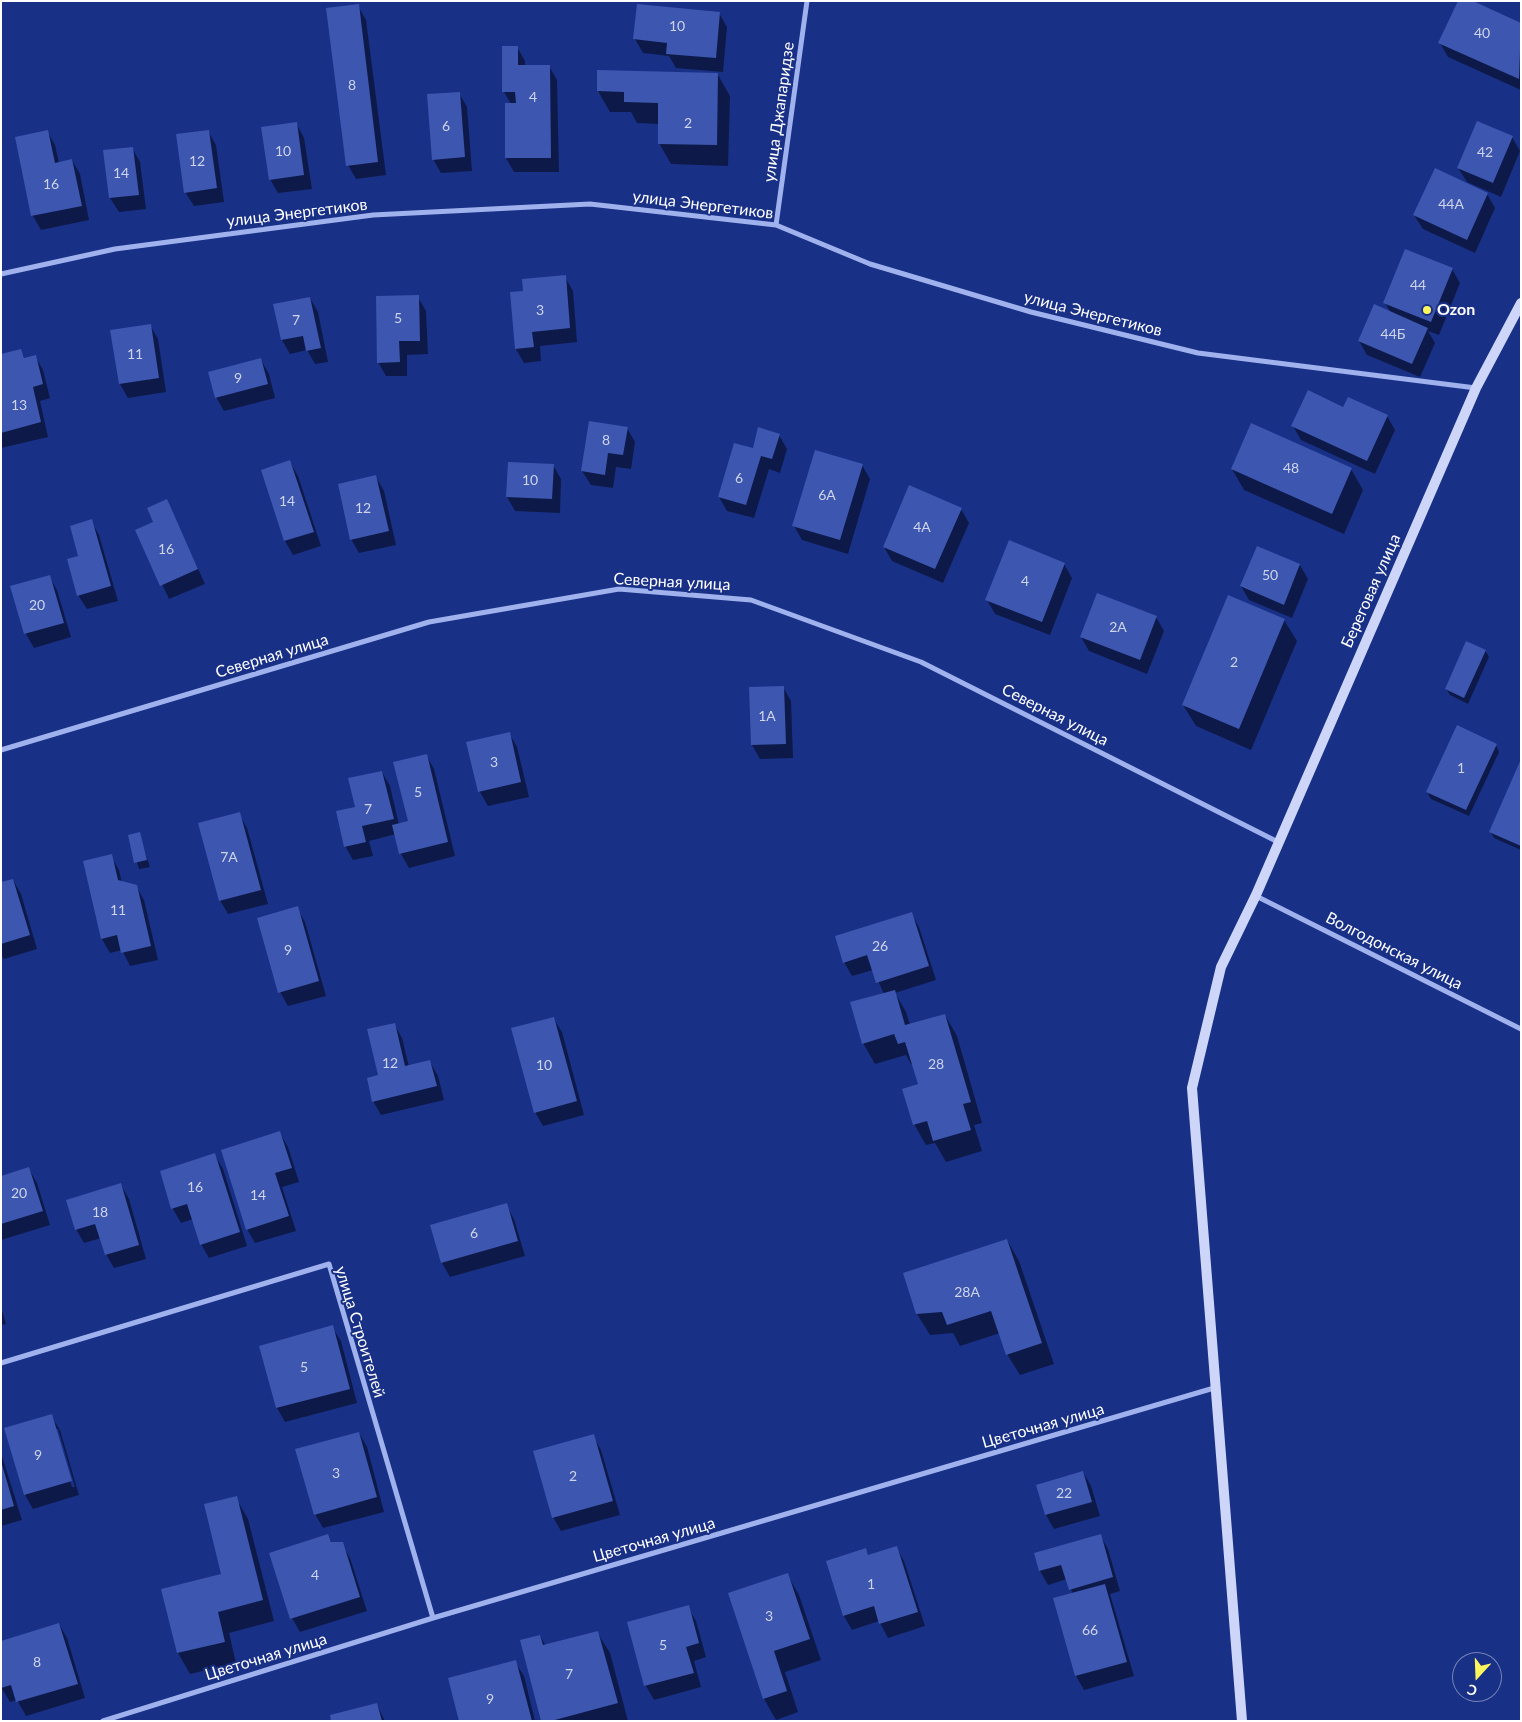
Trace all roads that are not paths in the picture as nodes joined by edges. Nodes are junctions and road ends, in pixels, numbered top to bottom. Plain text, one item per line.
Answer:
1 (807, 1) edge
2 (776, 225) junction
3 (1, 274) edge
4 (1521, 303) edge
5 (1476, 388) junction
6 (1, 750) edge
7 (1278, 842) junction
8 (1256, 896) junction
9 (1521, 1029) edge
10 (1, 1364) edge
11 (1214, 1388) junction
12 (433, 1618) junction
13 (103, 1721) edge
14 (1242, 1721) edge

1 - 2 street, улица Джапаридзе
2 - 3 street, улица Энергетиков
2 - 5 street, улица Энергетиков
4 - 5 main road, Береговая улица
5 - 7 main road, Береговая улица
6 - 7 street, Северная улица
7 - 8 main road, Береговая улица
8 - 9 street, Волгодонская улица
8 - 11 main road, Береговая улица
10 - 12 street, улица Строителей
11 - 12 street, Цветочная улица
11 - 14 main road, Береговая улица
12 - 13 street, Цветочная улица

